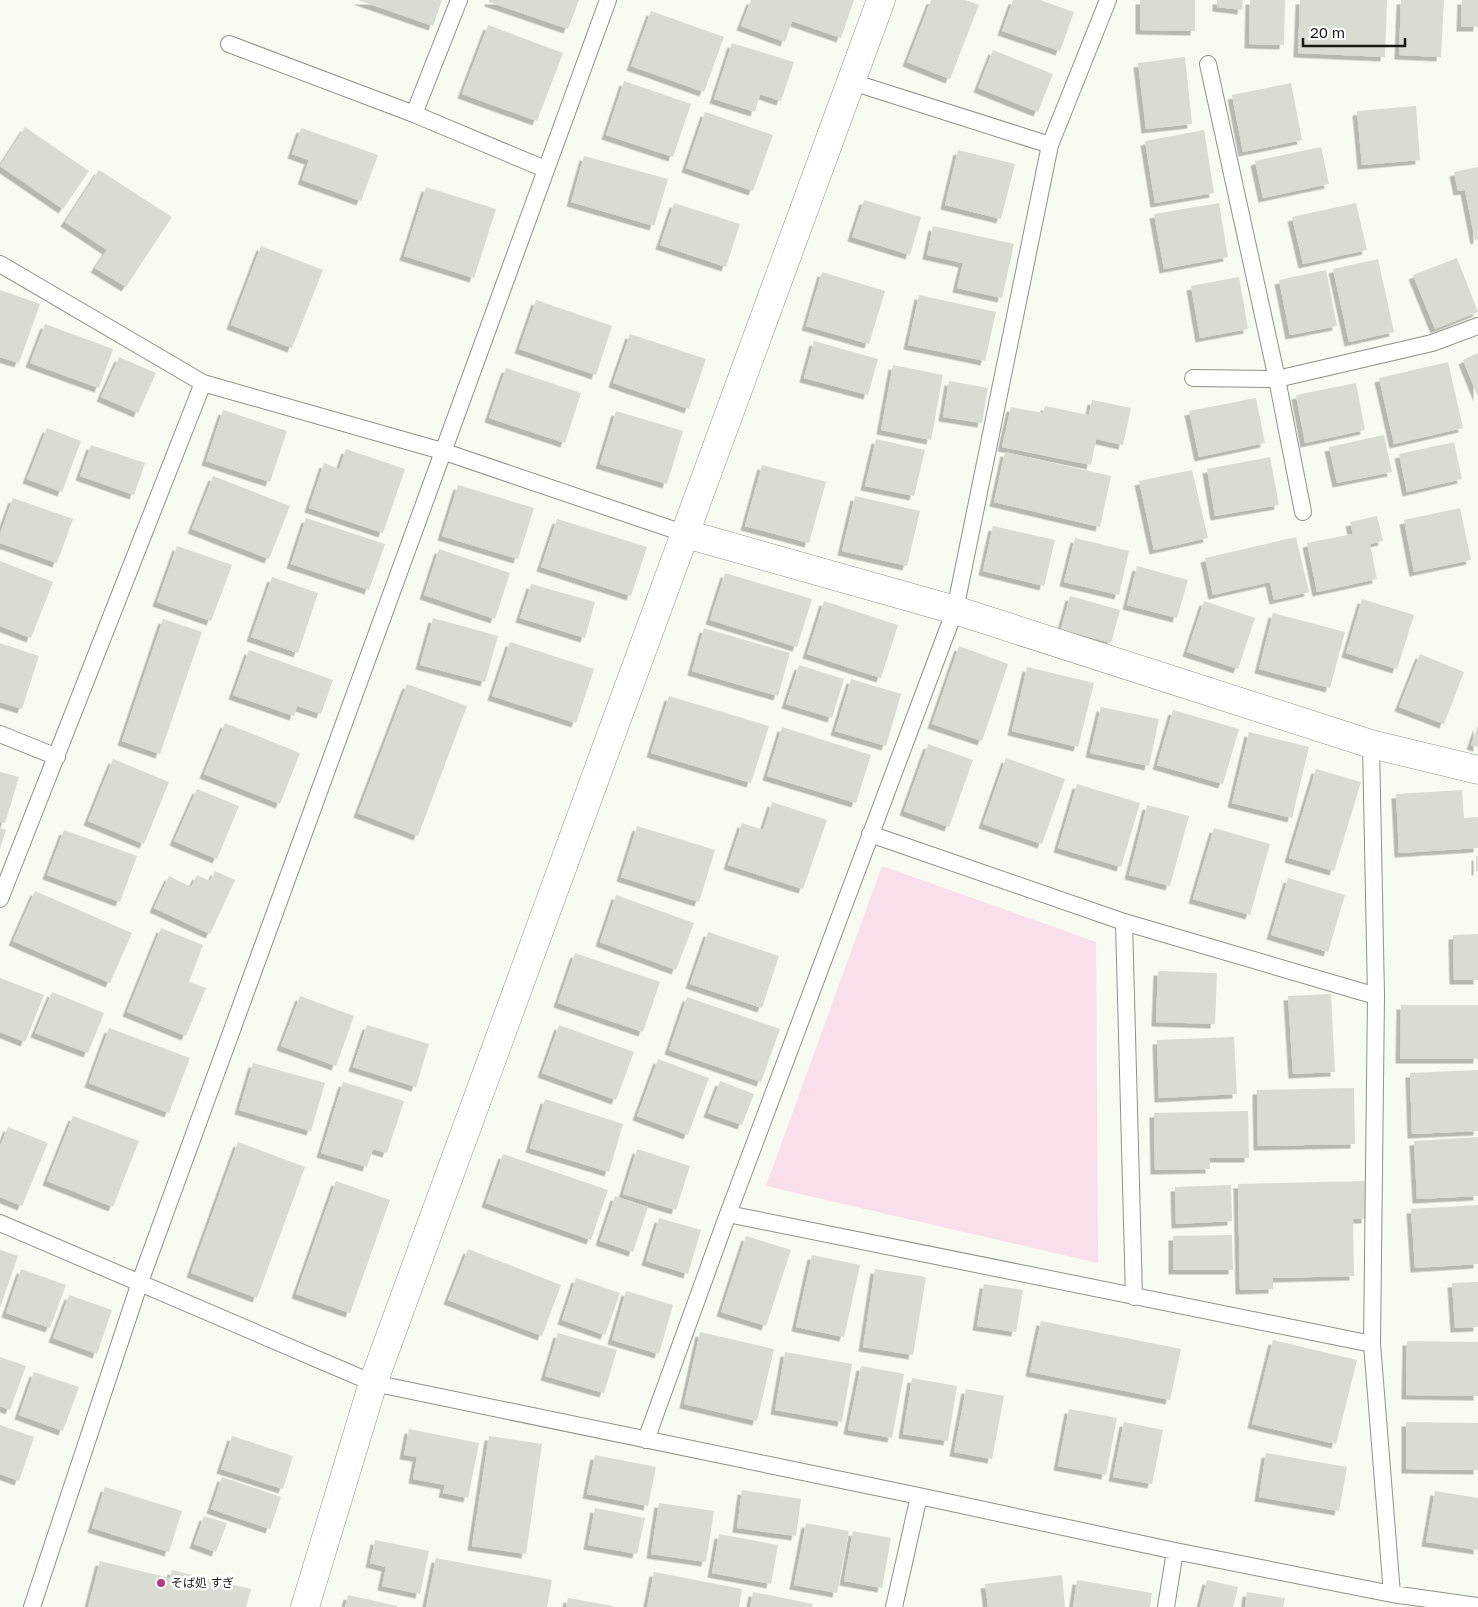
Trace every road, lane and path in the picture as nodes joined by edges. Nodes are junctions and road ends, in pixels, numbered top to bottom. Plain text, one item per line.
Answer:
1 (459, 0) edge
2 (608, 0) edge
3 (881, 0) edge
4 (1108, 0) edge
5 (230, 44) dead end
6 (1208, 64) dead end
7 (852, 82) junction
8 (414, 114) junction
9 (1050, 146) junction
10 (545, 169) junction
11 (0, 264) edge
12 (1478, 326) edge
13 (1193, 378) dead end
14 (1277, 379) junction
15 (203, 383) junction
16 (442, 451) junction
17 (1303, 512) dead end
18 (686, 534) junction
19 (954, 610) junction
20 (0, 734) edge
21 (1371, 744) junction
22 (57, 757) junction
23 (1478, 770) edge
24 (870, 834) junction
25 (0, 899) edge
26 (1124, 922) junction
27 (1376, 996) junction
28 (728, 1214) junction
29 (0, 1223) edge
30 (140, 1282) junction
31 (1134, 1297) junction
32 (1372, 1344) junction
33 (373, 1382) junction
34 (646, 1440) junction
35 (919, 1496) junction
36 (1175, 1551) junction
37 (1392, 1594) junction
38 (1478, 1606) edge
39 (32, 1607) edge
40 (304, 1607) edge
41 (894, 1607) edge
42 (1166, 1607) edge

1 - 8 lane
2 - 10 lane
3 - 7 street
4 - 9 lane
5 - 8 lane
6 - 14 lane
7 - 9 lane
7 - 18 street
8 - 10 lane
9 - 19 lane
10 - 16 lane
11 - 15 lane
12 - 14 lane
13 - 14 lane
14 - 17 lane
15 - 16 lane
15 - 22 lane
16 - 18 lane
16 - 30 lane
18 - 19 street
18 - 33 street
19 - 21 street
19 - 24 lane
20 - 22 lane
21 - 23 street
21 - 27 lane
22 - 25 lane
24 - 26 lane
24 - 28 lane
26 - 27 lane
26 - 31 lane
27 - 32 lane
28 - 31 lane
28 - 34 lane
29 - 30 lane
30 - 33 lane
30 - 39 lane
31 - 32 lane
32 - 37 lane
33 - 34 lane
33 - 40 street
34 - 35 lane
35 - 36 lane
35 - 41 lane
36 - 37 lane
36 - 42 lane
37 - 38 lane

